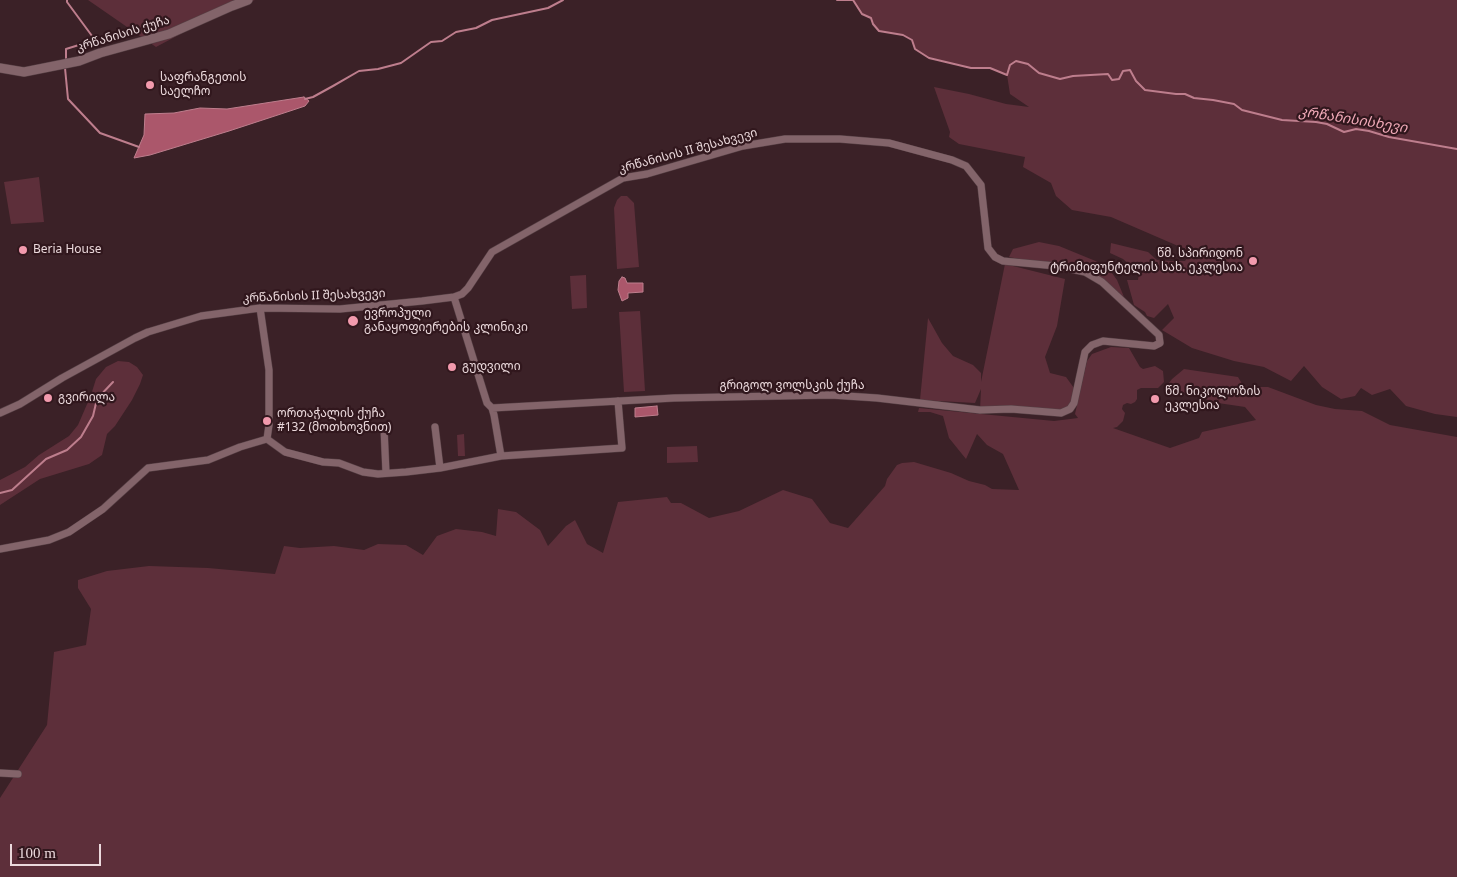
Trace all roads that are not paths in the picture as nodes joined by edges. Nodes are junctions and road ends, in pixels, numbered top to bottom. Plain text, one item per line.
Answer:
1 (248, 0) edge
2 (0, 68) edge
3 (454, 297) junction
4 (260, 308) junction
5 (1160, 343) joint
6 (618, 401) junction
7 (492, 408) junction
8 (0, 413) edge
9 (435, 427) dead end
10 (384, 428) dead end
11 (267, 438) junction
12 (501, 456) junction
13 (440, 468) junction
14 (386, 473) junction
15 (0, 549) edge
16 (0, 773) edge
17 (18, 774) dead end

1 - 2 street, კრწანისის ქუჩა
3 - 4 street, კრწანისის II შესახვევი
3 - 5 street, კრწანისის II შესახვევი
3 - 7 street
4 - 8 street, კრწანისის II შესახვევი
4 - 11 street
5 - 6 street, გრიგოლ ვოლსკის ქუჩა
6 - 7 street, გრიგოლ ვოლსკის ქუჩა
6 - 12 street
7 - 12 street
9 - 13 street
10 - 14 street
11 - 14 street
11 - 15 street
12 - 13 street
13 - 14 street
16 - 17 street

